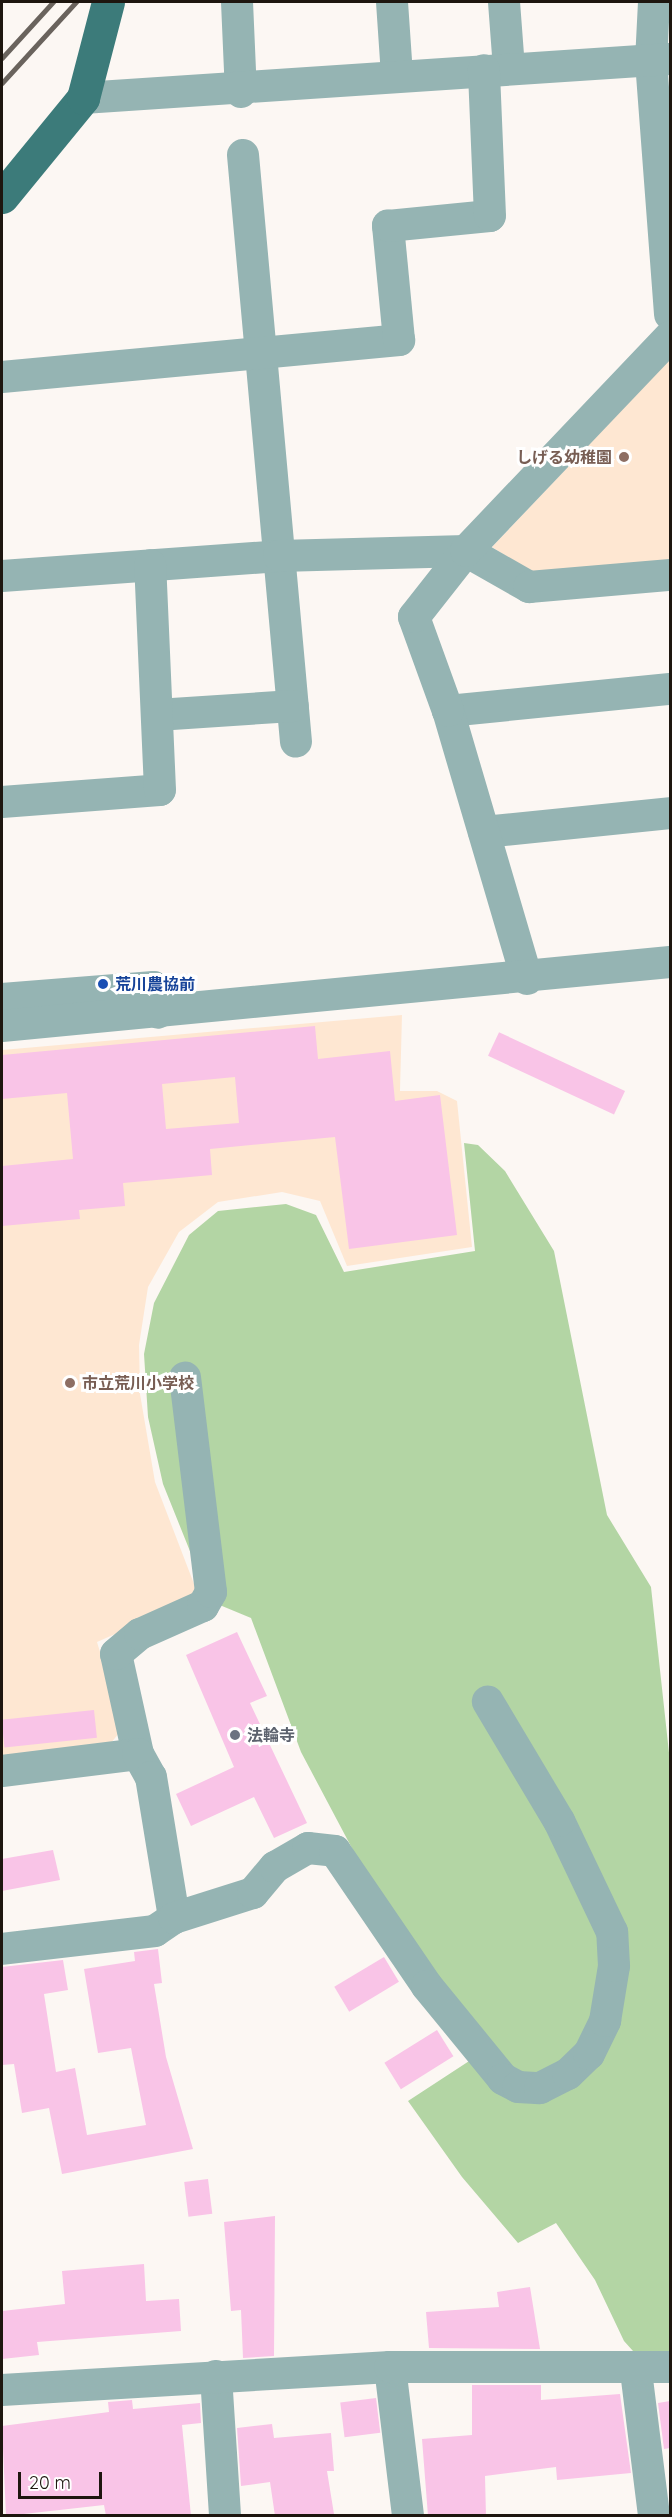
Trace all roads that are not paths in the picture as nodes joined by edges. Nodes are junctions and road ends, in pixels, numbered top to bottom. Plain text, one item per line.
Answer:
1 (108, 2) edge
2 (237, 2) edge
3 (392, 2) edge
4 (504, 2) edge
5 (654, 2) edge
6 (661, 60) edge
7 (497, 70) junction
8 (397, 76) junction
9 (241, 92) junction
10 (83, 98) junction
11 (243, 155) dead end
12 (2, 197) edge
13 (670, 314) edge
14 (670, 337) edge
15 (261, 354) junction
16 (2, 377) edge
17 (466, 551) junction
18 (279, 556) junction
19 (150, 565) junction
20 (670, 575) edge
21 (2, 576) edge
22 (670, 689) edge
23 (293, 706) junction
24 (448, 711) junction
25 (157, 715) junction
26 (296, 742) dead end
27 (2, 802) edge
28 (670, 813) edge
29 (484, 832) junction
30 (670, 962) edge
31 (527, 979) junction
32 (2, 999) edge
33 (158, 1013) junction
34 (2, 1026) edge
35 (185, 1378) dead end
36 (488, 1702) dead end
37 (138, 1754) junction
38 (2, 1771) edge
39 (174, 1918) junction
40 (2, 1949) edge
41 (390, 2367) junction
42 (670, 2367) edge
43 (636, 2371) junction
44 (216, 2376) junction
45 (2, 2390) edge
46 (225, 2516) edge
47 (408, 2516) edge
48 (654, 2516) edge

1 - 10 main road
2 - 9 street
3 - 8 street
4 - 7 street
5 - 6 street
6 - 7 street
6 - 13 street
7 - 8 street
7 - 15 street
8 - 9 street
9 - 10 street
10 - 12 main road
11 - 15 street
14 - 17 street
15 - 16 street
15 - 18 street
17 - 18 street
17 - 20 street
17 - 24 street
18 - 19 street
18 - 23 street
19 - 21 street
19 - 25 street
22 - 24 street
23 - 25 street
23 - 26 street
24 - 29 street
25 - 27 street
28 - 29 street
29 - 31 street
30 - 31 street
31 - 33 street
32 - 33 street
33 - 34 street
35 - 37 street
36 - 39 street
37 - 38 street
37 - 39 street
39 - 40 street
41 - 43 street
41 - 44 street
41 - 47 street
42 - 43 street
43 - 48 street
44 - 45 street
44 - 46 street

